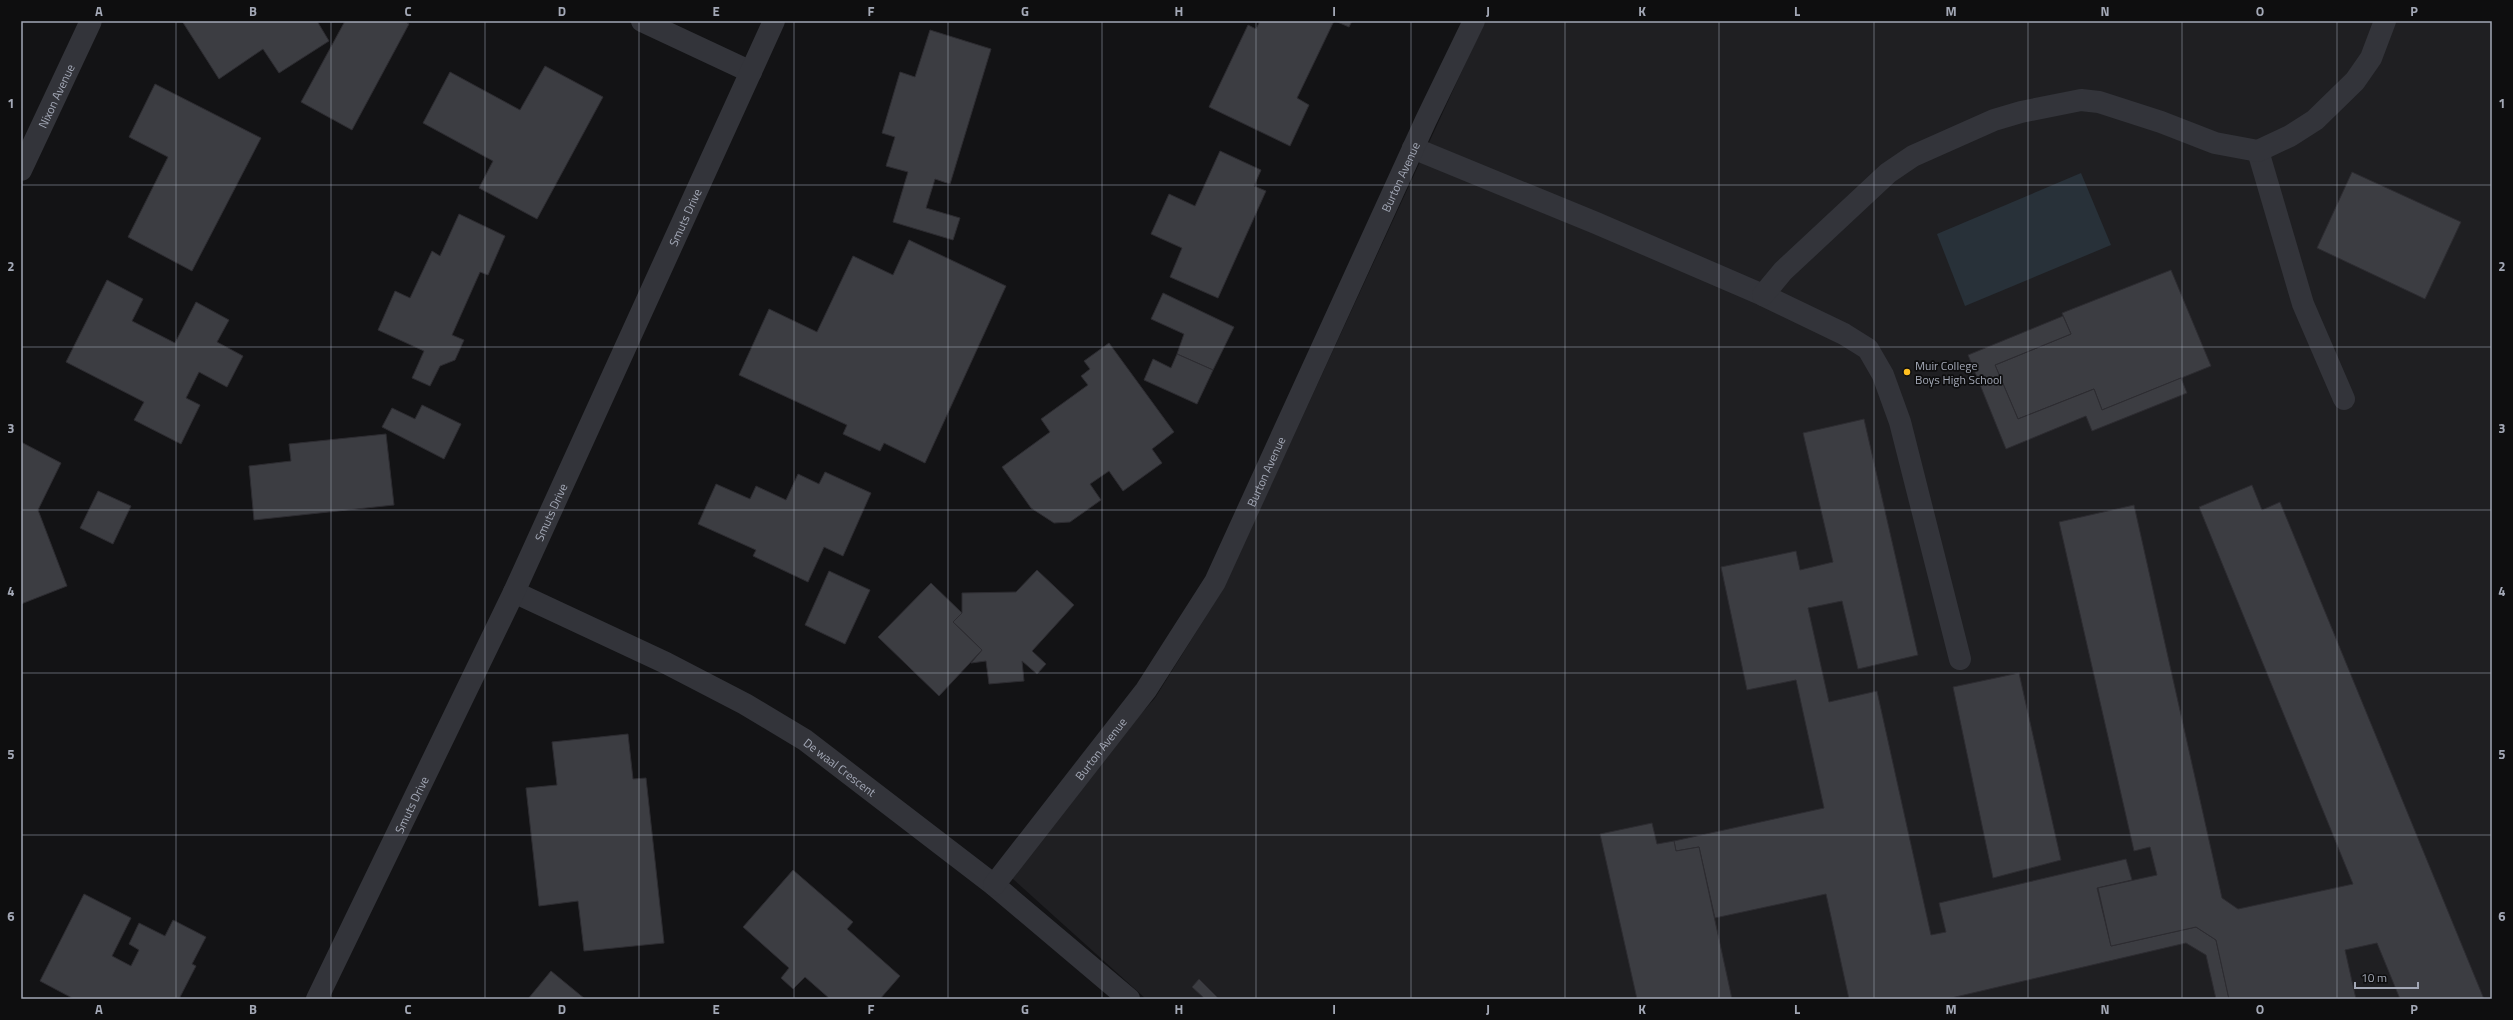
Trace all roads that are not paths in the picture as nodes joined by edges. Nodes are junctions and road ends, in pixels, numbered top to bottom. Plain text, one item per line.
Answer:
1 (91, 21) edge
2 (642, 21) edge
3 (774, 21) edge
4 (1474, 21) edge
5 (2385, 21) edge
6 (750, 72) junction
7 (1413, 148) junction
8 (2258, 151) junction
9 (21, 170) edge
10 (1764, 295) junction
11 (2344, 399) dead end
12 (514, 592) junction
13 (1960, 659) dead end
14 (994, 885) junction
15 (317, 999) edge
16 (1129, 999) edge

1 - 9 street, Nixon Avenue
2 - 6 street
3 - 6 street, Smuts Drive
4 - 7 street, Burton Avenue
5 - 8 street
6 - 12 street, Smuts Drive
7 - 10 street
7 - 14 street, Burton Avenue
8 - 10 street
8 - 11 street
10 - 13 street
12 - 14 street, De waal Crescent
12 - 15 street, Smuts Drive
14 - 16 street, De waal Crescent

